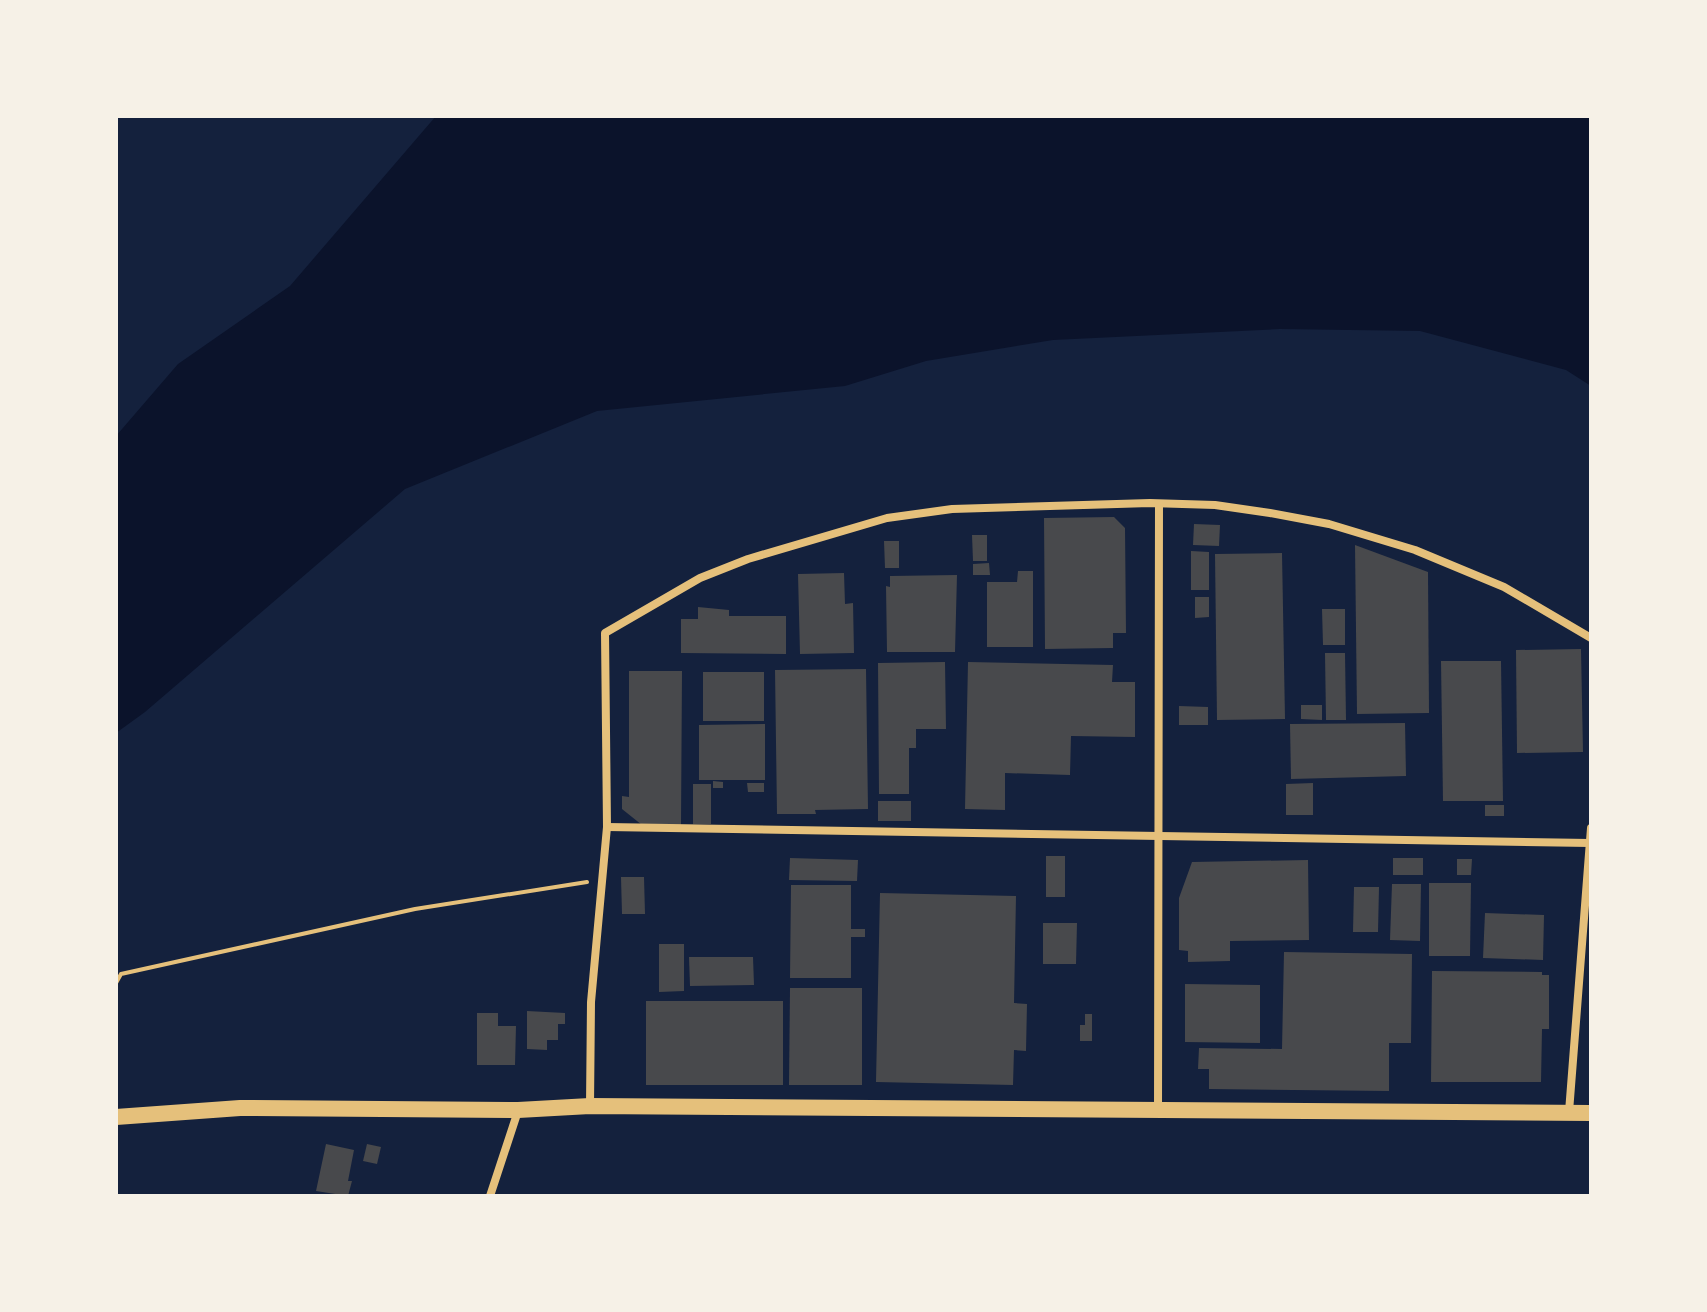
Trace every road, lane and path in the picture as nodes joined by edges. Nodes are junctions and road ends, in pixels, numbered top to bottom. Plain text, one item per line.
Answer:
1 (1159, 504) junction
2 (1591, 638) edge
3 (607, 827) junction
4 (1591, 828) edge
5 (1159, 837) junction
6 (1590, 843) edge
7 (602, 880) junction
8 (116, 983) edge
9 (590, 1106) junction
10 (518, 1110) junction
11 (1158, 1111) junction
12 (1569, 1113) junction
13 (1591, 1113) edge
14 (116, 1117) edge
15 (490, 1196) edge

1 - 2 street
1 - 3 street
1 - 5 street
3 - 5 street
3 - 7 street
4 - 6 street
5 - 6 street
5 - 11 street
6 - 12 street
7 - 8 path
7 - 9 street
9 - 10 main road
9 - 11 main road
10 - 14 main road
10 - 15 street
11 - 12 main road
12 - 13 main road

